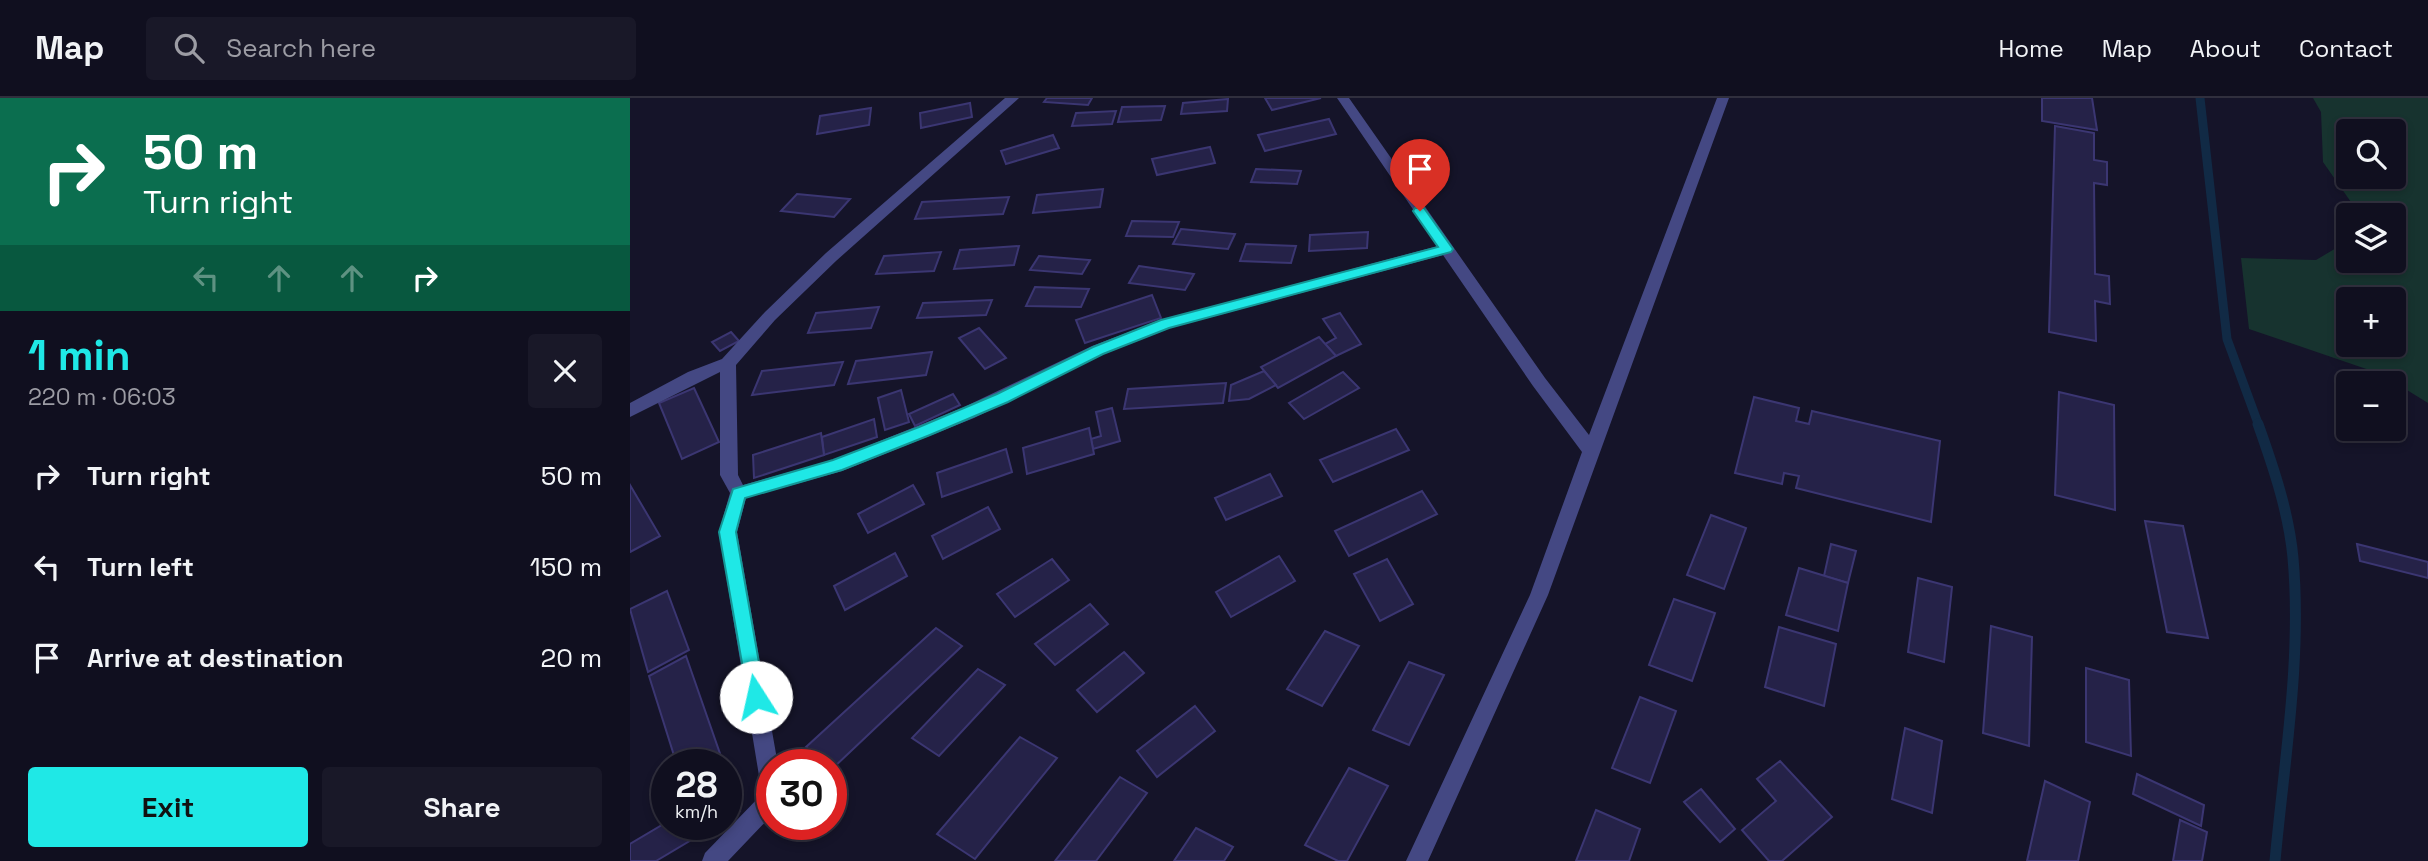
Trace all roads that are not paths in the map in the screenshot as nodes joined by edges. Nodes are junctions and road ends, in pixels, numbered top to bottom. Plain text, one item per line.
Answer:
1 (1013, 98) edge
2 (1343, 98) edge
3 (1723, 98) edge
4 (1446, 249) junction
5 (728, 363) junction
6 (630, 411) edge
7 (1591, 450) junction
8 (739, 493) junction
9 (765, 749) edge
10 (756, 816) edge
11 (713, 861) edge
12 (1416, 861) edge

1 - 5 street
2 - 4 street
3 - 7 street
4 - 7 street
4 - 8 street
5 - 6 street
5 - 8 street
7 - 12 street
8 - 9 street
10 - 11 street

